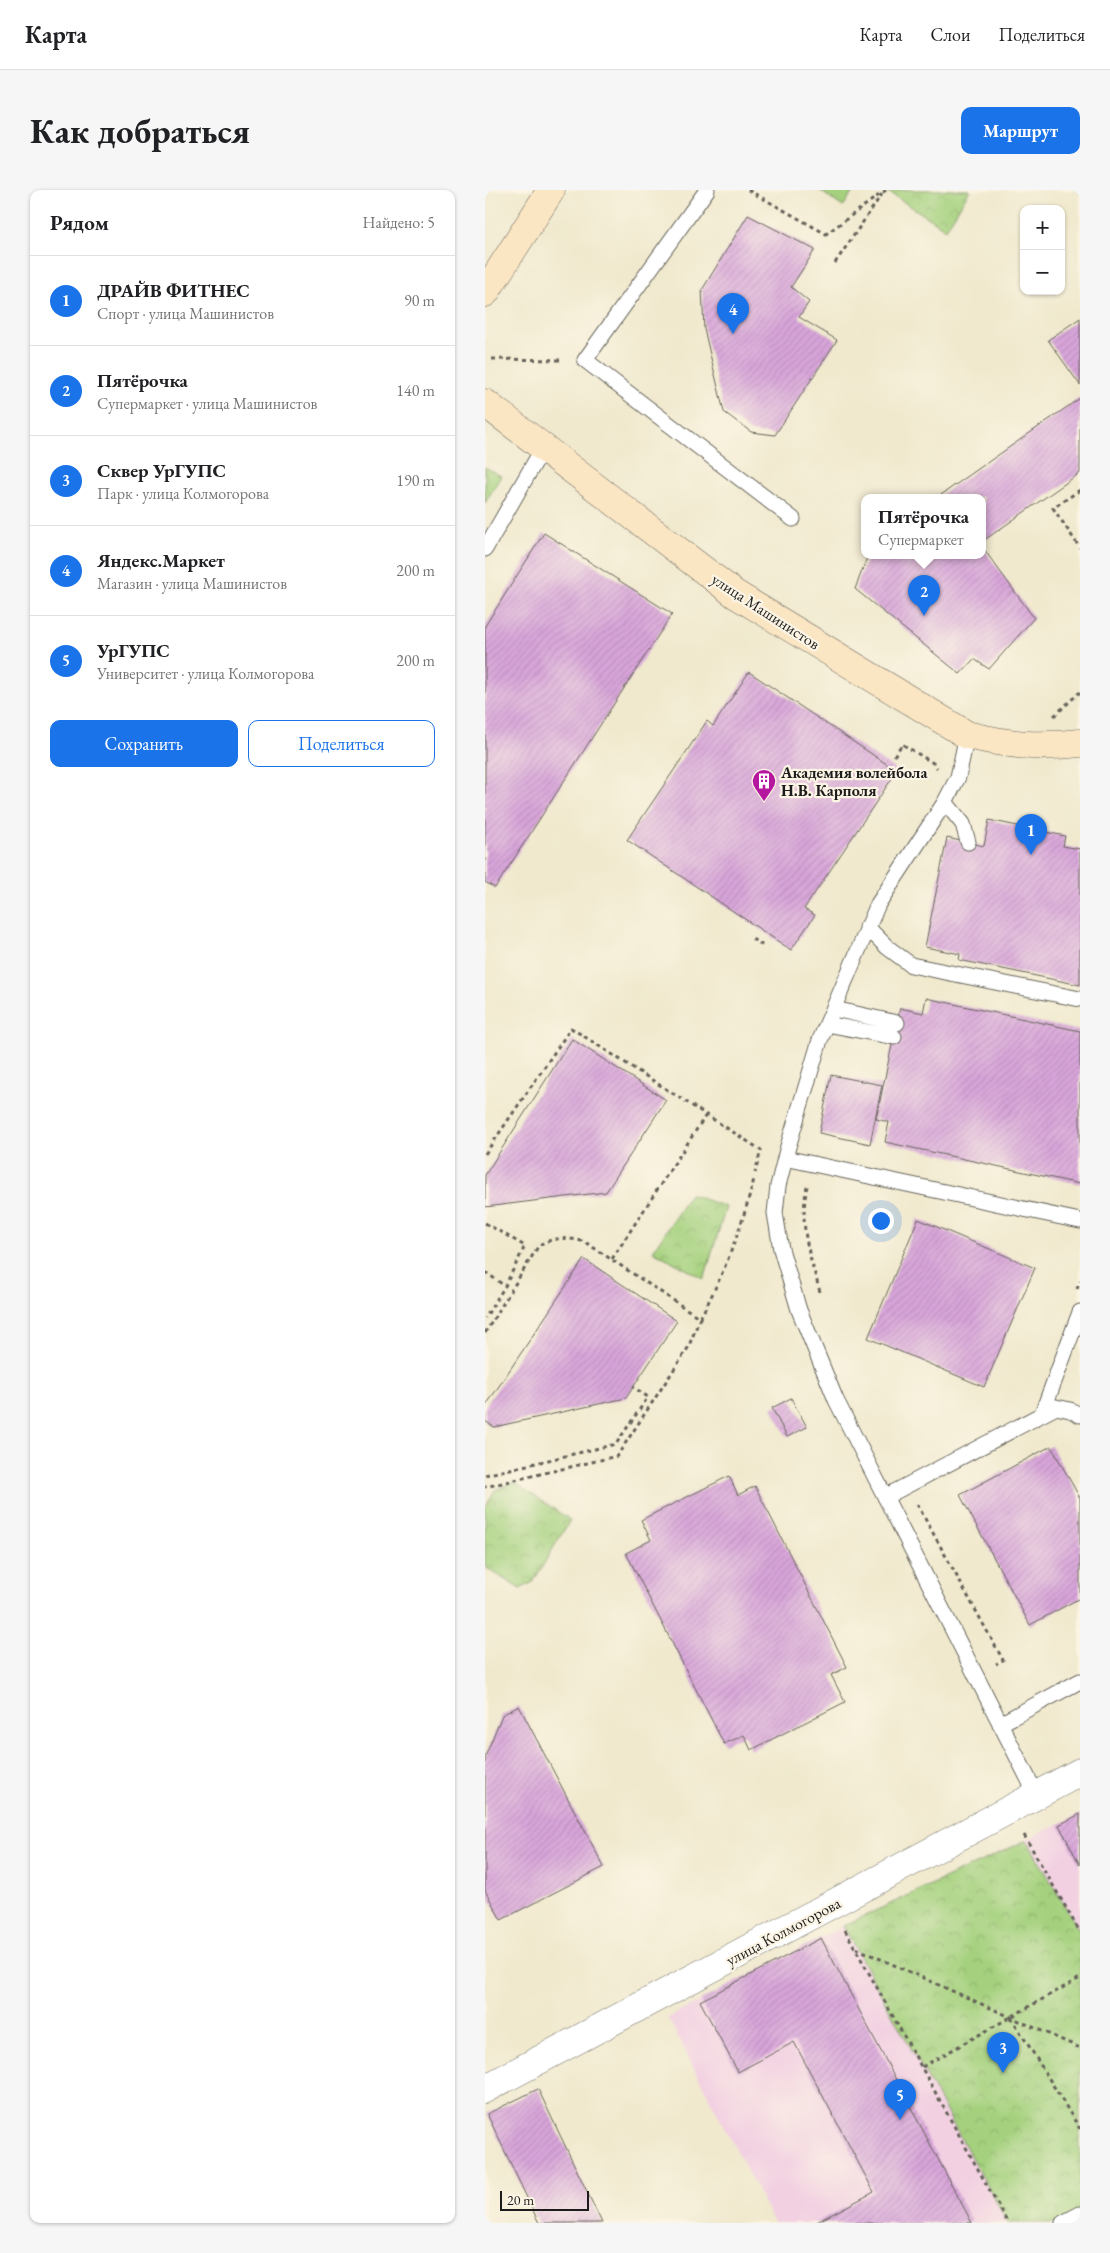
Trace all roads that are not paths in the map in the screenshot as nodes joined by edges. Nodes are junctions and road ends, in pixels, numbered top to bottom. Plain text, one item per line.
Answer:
1 (551, 190) edge
2 (707, 190) edge
3 (485, 294) edge
4 (485, 404) edge
5 (543, 448) junction
6 (793, 519) dead end
7 (485, 549) edge
8 (967, 735) junction
9 (1080, 743) edge
10 (945, 802) junction
11 (968, 842) dead end
12 (867, 927) junction
13 (1080, 1000) edge
14 (834, 1009) junction
15 (827, 1024) junction
16 (785, 1158) junction
17 (1080, 1221) edge
18 (1080, 1312) edge
19 (1042, 1414) junction
20 (1080, 1415) edge
21 (885, 1497) junction
22 (1080, 1681) edge
23 (1000, 1724) junction
24 (1080, 1772) edge
25 (1037, 1796) junction
26 (485, 2089) edge
27 (1080, 2214) edge
28 (1063, 2223) edge

1 - 3 street
2 - 6 lane
4 - 5 street, улица Машинистов
5 - 7 lane
5 - 8 street, улица Машинистов
8 - 9 street, улица Машинистов
8 - 10 lane
10 - 11 lane
10 - 12 lane
12 - 13 lane
12 - 14 lane
14 - 15 lane
14 - 15 lane
15 - 16 lane
16 - 17 lane
16 - 21 lane
18 - 19 lane
19 - 20 lane
19 - 21 lane
21 - 23 lane
22 - 23 lane
23 - 25 lane
24 - 25 street, улица Колмогорова
25 - 26 street, улица Колмогорова
27 - 28 lane

